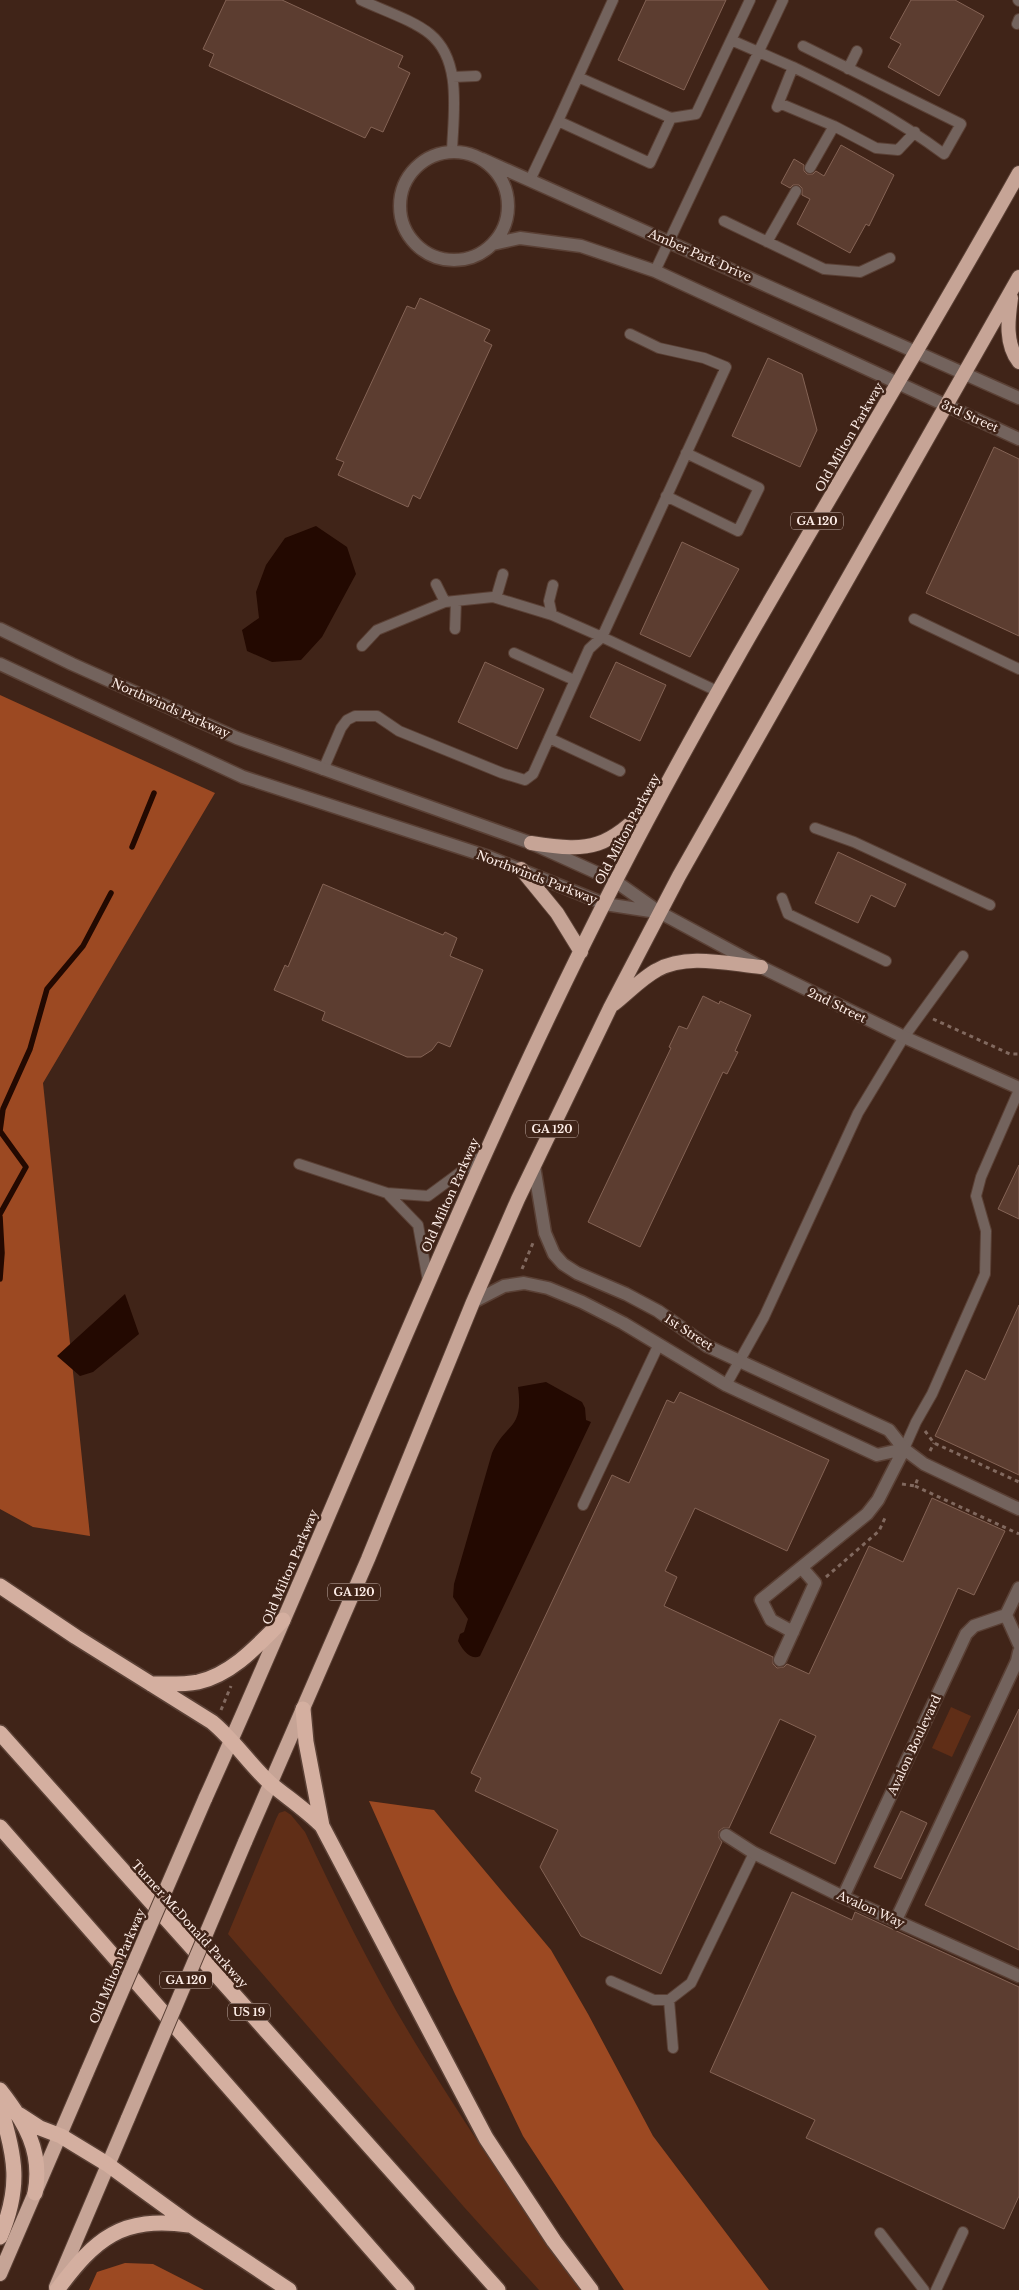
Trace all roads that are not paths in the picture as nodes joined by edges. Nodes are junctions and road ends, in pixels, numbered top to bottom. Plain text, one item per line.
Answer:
1 (361, 0) edge
2 (613, 0) edge
3 (750, 0) edge
4 (783, 0) edge
5 (731, 40) junction
6 (804, 46) dead end
7 (858, 51) dead end
8 (758, 52) junction
9 (793, 68) junction
10 (848, 69) junction
11 (476, 76) dead end
12 (453, 77) junction
13 (578, 78) junction
14 (671, 118) junction
15 (558, 121) junction
16 (834, 126) junction
17 (915, 132) junction
18 (452, 152) junction
19 (482, 160) junction
20 (810, 168) dead end
21 (1019, 173) edge
22 (530, 180) junction
23 (796, 191) dead end
24 (724, 221) dead end
25 (669, 241) junction
26 (767, 242) junction
27 (493, 244) junction
28 (890, 258) dead end
29 (655, 271) junction
30 (1016, 282) edge
31 (630, 334) dead end
32 (917, 352) junction
33 (1019, 362) edge
34 (965, 374) junction
35 (899, 382) junction
36 (1019, 398) edge
37 (946, 406) junction
38 (1019, 438) edge
39 (686, 453) junction
40 (666, 496) junction
41 (503, 574) dead end
42 (436, 584) dead end
43 (553, 585) dead end
44 (496, 598) junction
45 (456, 601) junction
46 (445, 602) junction
47 (552, 615) junction
48 (914, 619) dead end
49 (455, 628) dead end
50 (0, 629) edge
51 (602, 637) junction
52 (362, 646) dead end
53 (514, 653) dead end
54 (0, 664) edge
55 (1019, 669) edge
56 (574, 680) junction
57 (717, 691) junction
58 (548, 738) junction
59 (323, 770) junction
60 (620, 771) dead end
61 (660, 797) junction
62 (815, 828) dead end
63 (531, 843) junction
64 (521, 869) junction
65 (615, 881) junction
66 (782, 898) dead end
67 (605, 904) junction
68 (990, 905) dead end
69 (660, 912) junction
70 (581, 952) junction
71 (963, 956) dead end
72 (886, 961) dead end
73 (761, 967) junction
74 (610, 1008) junction
75 (904, 1037) junction
76 (1019, 1089) edge
77 (485, 1154) junction
78 (299, 1164) dead end
79 (534, 1166) junction
80 (387, 1193) junction
81 (428, 1281) junction
82 (473, 1302) junction
83 (659, 1344) junction
84 (741, 1361) junction
85 (726, 1385) junction
86 (904, 1450) junction
87 (582, 1504) dead end
88 (1019, 1509) edge
89 (802, 1568) junction
90 (0, 1586) edge
91 (1019, 1588) edge
92 (1006, 1615) junction
93 (283, 1620) junction
94 (793, 1632) junction
95 (1019, 1644) edge
96 (1019, 1652) edge
97 (780, 1660) dead end
98 (150, 1684) junction
99 (303, 1709) junction
100 (0, 1734) edge
101 (232, 1740) junction
102 (270, 1783) junction
103 (0, 1826) edge
104 (322, 1826) junction
105 (726, 1835) dead end
106 (754, 1853) junction
107 (843, 1897) junction
108 (896, 1920) junction
109 (1019, 1976) edge
110 (611, 1981) dead end
111 (669, 2000) junction
112 (673, 2048) dead end
113 (0, 2090) edge
114 (0, 2107) edge
115 (20, 2115) junction
116 (60, 2136) junction
117 (107, 2164) junction
118 (35, 2194) junction
119 (191, 2225) junction
120 (963, 2232) dead end
121 (880, 2233) dead end
122 (0, 2237) edge
123 (0, 2274) edge
124 (56, 2290) edge
125 (288, 2290) edge
126 (407, 2290) edge
127 (498, 2290) edge
128 (591, 2290) edge
129 (924, 2290) edge
130 (936, 2290) edge

1 - 12 lane
2 - 13 lane
3 - 5 lane
4 - 8 lane
5 - 8 lane
5 - 14 lane
6 - 10 lane
7 - 10 lane
8 - 9 lane
8 - 25 lane
9 - 16 lane
9 - 17 lane
10 - 17 lane
11 - 12 lane
12 - 18 lane
13 - 14 lane
13 - 15 lane
14 - 15 lane
15 - 22 lane
16 - 17 lane
16 - 20 lane
18 - 19 street
18 - 27 street
19 - 22 street, Amber Park Drive
19 - 27 street
21 - 32 highway, Old Milton Parkway / GA 120
22 - 25 street, Amber Park Drive
23 - 26 lane
24 - 26 lane
25 - 29 lane
25 - 32 street, Amber Park Drive
26 - 28 lane
27 - 29 street
29 - 35 street
30 - 33 highway
30 - 34 highway, GA 120
31 - 39 lane
32 - 34 street, Amber Park Drive
32 - 35 highway, Old Milton Parkway / GA 120
34 - 36 street
34 - 37 highway, GA 120
35 - 37 street, 3rd Street
35 - 57 highway, Old Milton Parkway / GA 120
37 - 38 street, 3rd Street
37 - 69 highway, GA 120
39 - 40 lane
39 - 40 lane
40 - 51 lane
41 - 44 lane
42 - 46 lane
43 - 47 lane
44 - 45 lane
44 - 47 lane
45 - 46 lane
45 - 49 lane
46 - 52 lane
47 - 51 lane
48 - 55 lane
50 - 59 street, Northwinds Parkway
51 - 56 lane
51 - 57 lane
53 - 56 lane
54 - 64 street, Northwinds Parkway
56 - 58 lane
57 - 61 highway, Old Milton Parkway / GA 120
58 - 59 lane
58 - 60 lane
59 - 63 street, Northwinds Parkway
61 - 63 highway
61 - 65 highway, Old Milton Parkway / GA 120
62 - 68 lane
63 - 65 street, Northwinds Parkway
64 - 67 street, Northwinds Parkway
64 - 70 highway
65 - 67 highway, Old Milton Parkway / GA 120
65 - 69 street, Northwinds Parkway
66 - 72 lane
67 - 69 street, Northwinds Parkway
67 - 70 highway, Old Milton Parkway / GA 120
69 - 73 street, 2nd Street
69 - 74 highway, GA 120
70 - 77 highway, Old Milton Parkway / GA 120
71 - 75 lane
73 - 74 highway
73 - 75 street, 2nd Street
74 - 79 highway, GA 120
75 - 76 street, 2nd Street
75 - 84 lane
76 - 86 lane
77 - 80 lane
77 - 81 highway, Old Milton Parkway / GA 120
78 - 80 lane
79 - 82 highway, GA 120
79 - 84 street, 1st Street
80 - 81 lane
81 - 93 highway, Old Milton Parkway / GA 120
82 - 83 street, 1st Street
82 - 99 highway, GA 120
83 - 85 street, 1st Street
83 - 87 lane
84 - 85 lane
84 - 86 street, 1st Street
85 - 86 street, 1st Street
86 - 88 street, 1st Street
86 - 89 street
89 - 94 street
89 - 94 street
90 - 98 highway
91 - 92 street
92 - 95 street
92 - 107 street, Avalon Boulevard
93 - 98 highway
93 - 101 highway, Old Milton Parkway / GA 120
94 - 97 street
96 - 108 street
98 - 101 highway
99 - 102 highway, GA 120
99 - 104 highway
100 - 127 highway, Turner McDonald Parkway / US 19
101 - 102 highway
101 - 116 highway, Old Milton Parkway / GA 120, bridge
102 - 104 highway
102 - 117 highway, GA 120, bridge
103 - 126 highway
104 - 128 highway
105 - 106 street, Avalon Way
106 - 107 street, Avalon Way
106 - 111 lane
107 - 108 street, Avalon Way
108 - 109 street, Avalon Way
110 - 111 lane
111 - 112 lane
113 - 115 highway
114 - 122 highway
115 - 116 highway
115 - 118 highway
116 - 117 highway
116 - 118 highway, Old Milton Parkway / GA 120
117 - 119 highway
117 - 124 highway, GA 120
118 - 123 highway, Old Milton Parkway / GA 120
119 - 124 highway
119 - 125 highway
120 - 130 lane
121 - 129 lane

